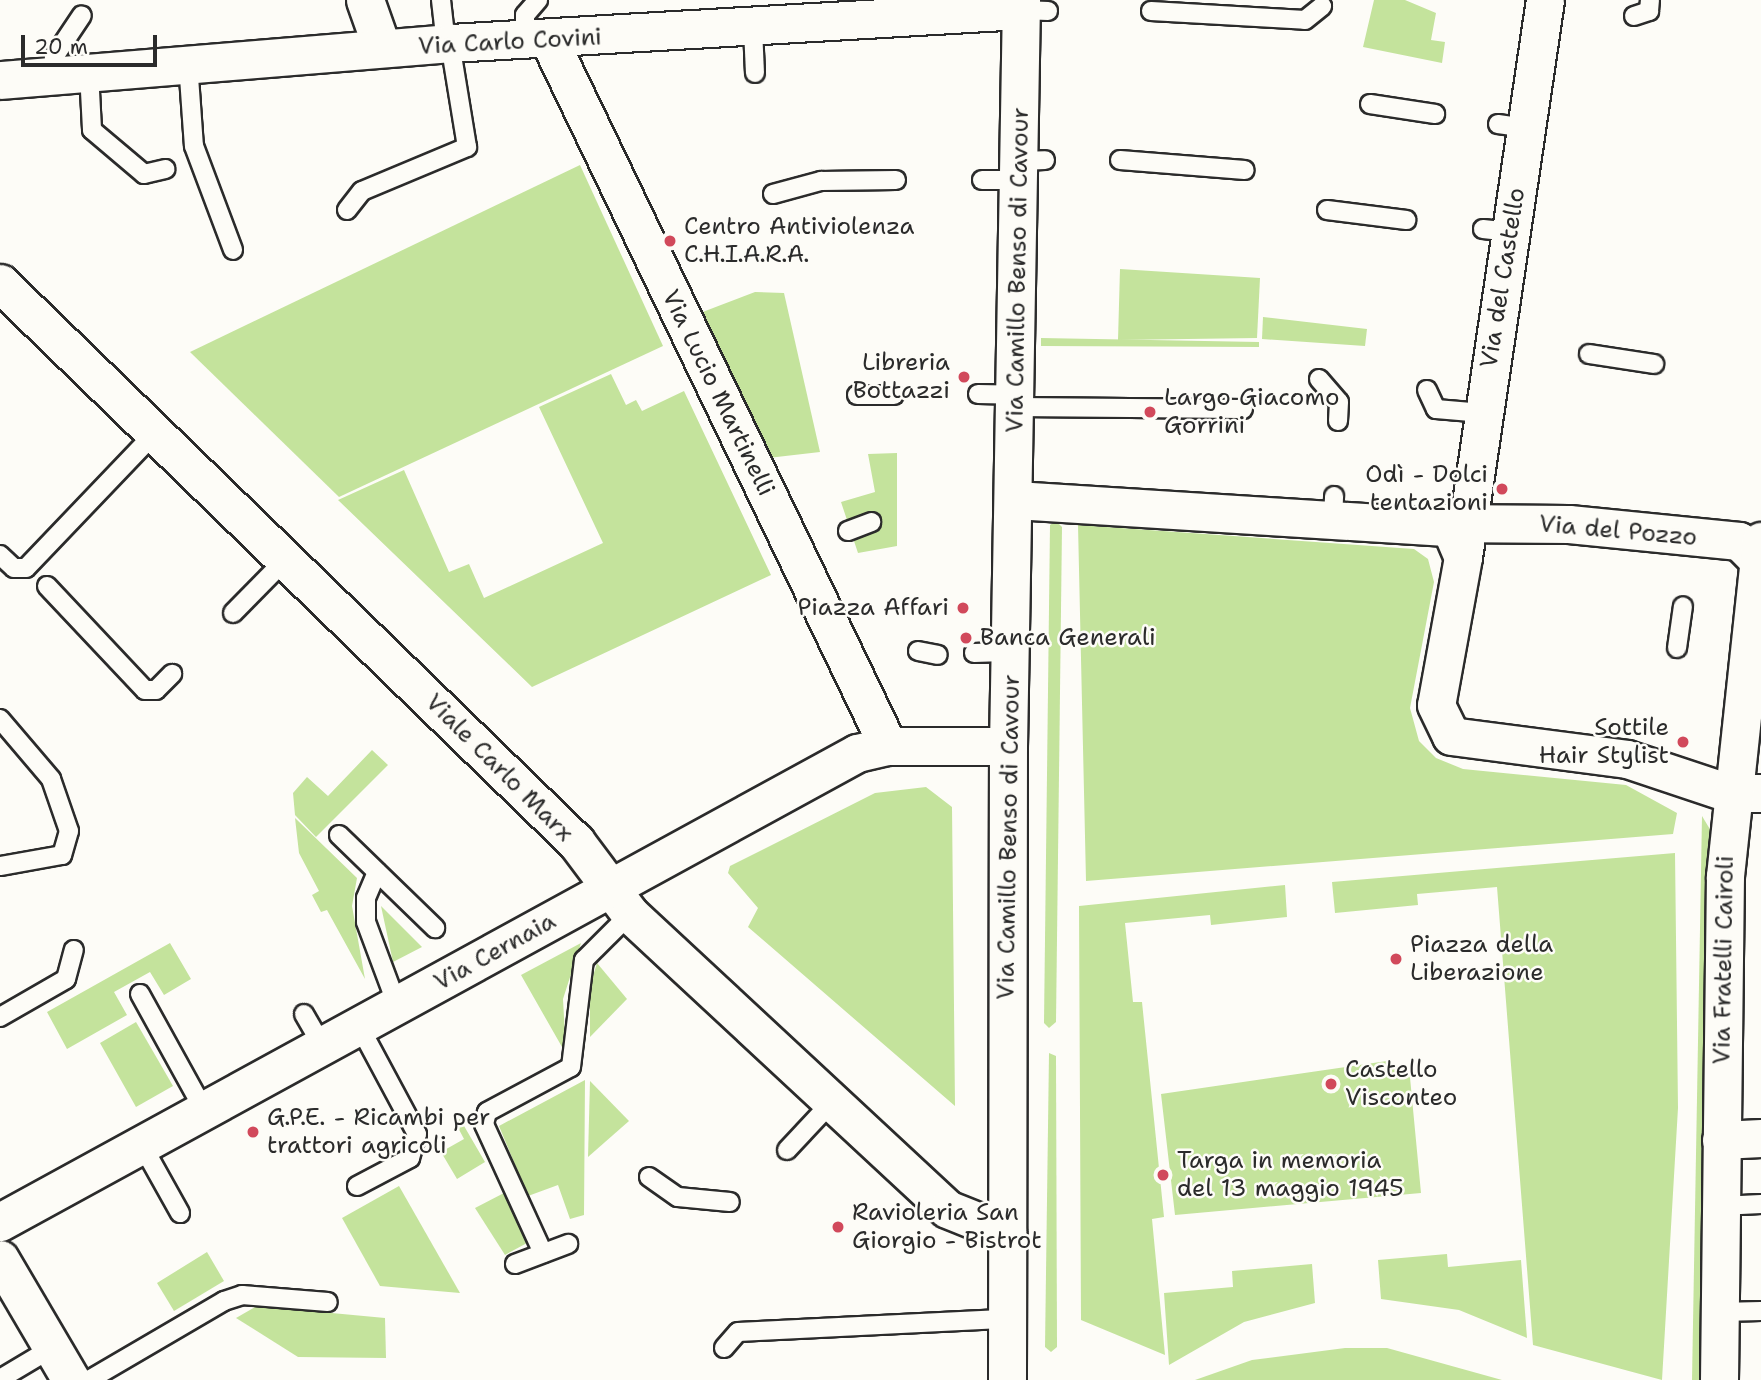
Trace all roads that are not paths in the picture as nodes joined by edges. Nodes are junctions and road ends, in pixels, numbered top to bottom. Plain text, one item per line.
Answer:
1 (365, 0) edge
2 (441, 0) edge
3 (538, 0) edge
4 (1650, 0) edge
5 (1551, 4) edge
6 (1322, 6) dead end
7 (1030, 7) edge
8 (1151, 11) dead end
9 (82, 15) dead end
10 (1634, 16) dead end
11 (752, 28) junction
12 (537, 40) junction
13 (448, 43) junction
14 (382, 48) junction
15 (188, 63) junction
16 (71, 73) junction
17 (755, 73) dead end
18 (0, 80) edge
19 (1370, 104) dead end
20 (1435, 114) dead end
21 (1120, 160) dead end
22 (1028, 167) junction
23 (165, 169) dead end
24 (1245, 170) dead end
25 (895, 180) dead end
26 (982, 180) dead end
27 (773, 194) dead end
28 (347, 210) dead end
29 (1327, 210) dead end
30 (1406, 220) dead end
31 (233, 250) dead end
32 (0, 283) edge
33 (1589, 354) dead end
34 (1654, 364) dead end
35 (1319, 379) dead end
36 (1427, 390) dead end
37 (978, 394) dead end
38 (857, 395) dead end
39 (894, 395) dead end
40 (1017, 400) junction
41 (1243, 410) dead end
42 (1483, 413) junction
43 (1338, 421) dead end
44 (156, 432) junction
45 (1015, 500) junction
46 (872, 522) dead end
47 (848, 531) dead end
48 (1455, 534) junction
49 (0, 555) edge
50 (1760, 555) edge
51 (286, 559) junction
52 (47, 586) dead end
53 (1683, 606) dead end
54 (233, 613) dead end
55 (1677, 648) dead end
56 (918, 651) dead end
57 (1011, 652) junction
58 (974, 653) dead end
59 (937, 655) dead end
60 (172, 674) dead end
61 (0, 719) edge
62 (888, 746) junction
63 (1008, 746) junction
64 (1745, 793) edge
65 (339, 835) dead end
66 (0, 866) edge
67 (377, 872) junction
68 (619, 902) junction
69 (435, 928) dead end
70 (74, 950) dead end
71 (140, 994) dead end
72 (397, 1005) junction
73 (304, 1014) dead end
74 (0, 1017) edge
75 (359, 1026) junction
76 (323, 1046) junction
77 (831, 1102) junction
78 (204, 1111) junction
79 (1761, 1138) edge
80 (1721, 1140) junction
81 (142, 1145) junction
82 (787, 1150) dead end
83 (649, 1177) dead end
84 (357, 1186) dead end
85 (730, 1202) dead end
86 (1761, 1204) edge
87 (1720, 1206) junction
88 (180, 1213) dead end
89 (0, 1223) edge
90 (1007, 1233) junction
91 (568, 1244) dead end
92 (543, 1253) junction
93 (0, 1259) edge
94 (515, 1264) dead end
95 (328, 1302) dead end
96 (1761, 1311) edge
97 (1720, 1312) junction
98 (1007, 1319) junction
99 (52, 1348) junction
100 (724, 1348) dead end
101 (0, 1379) edge
102 (71, 1380) edge
103 (89, 1380) edge
104 (1007, 1380) edge
105 (1719, 1380) edge

1 - 14 street
2 - 13 lane
3 - 12 lane
4 - 10 lane
5 - 42 street, Via del Castello
6 - 8 lane
7 - 11 street, Via Carlo Covini
7 - 22 street, Via Camillo Benso di Cavour
9 - 16 lane
11 - 12 street, Via Carlo Covini
11 - 17 lane
12 - 13 street, Via Carlo Covini
12 - 62 street, Via Lucio Martinelli
13 - 14 street, Via Carlo Covini
13 - 28 lane
14 - 15 street, Via Carlo Covini
15 - 16 street, Via Carlo Covini
15 - 31 lane
16 - 18 street, Via Carlo Covini
16 - 23 lane
19 - 20 lane
21 - 24 lane
22 - 26 lane
22 - 40 street, Via Camillo Benso di Cavour
25 - 27 lane
29 - 30 lane
32 - 44 street, Viale Carlo Marx
33 - 34 lane
35 - 43 lane
36 - 42 lane
37 - 40 lane
38 - 39 lane
40 - 41 lane
40 - 45 street, Via Camillo Benso di Cavour
42 - 48 street, Via del Castello
44 - 49 lane
44 - 51 street, Viale Carlo Marx
45 - 48 street
45 - 57 street, Via Camillo Benso di Cavour
46 - 47 lane
48 - 50 street, Via del Pozzo
48 - 64 street
50 - 64 street, Via Fratelli Cairoli
51 - 54 lane
51 - 68 street, Viale Carlo Marx
52 - 60 lane
53 - 55 lane
56 - 59 lane
57 - 58 lane
57 - 63 street, Via Camillo Benso di Cavour
61 - 66 lane
62 - 63 street, Via Cernaia
62 - 68 street, Via Cernaia
63 - 90 street, Via Camillo Benso di Cavour
64 - 80 street, Via Fratelli Cairoli
65 - 67 lane
67 - 69 lane
67 - 72 lane
68 - 72 street, Via Cernaia
68 - 77 street, Viale Carlo Marx
68 - 92 lane
70 - 74 lane
71 - 78 lane
72 - 75 street, Via Cernaia
73 - 76 lane
75 - 76 street, Via Cernaia
75 - 84 lane
76 - 78 street, Via Cernaia
77 - 82 lane
77 - 90 street, Viale Carlo Marx
78 - 81 street, Via Cernaia
79 - 80 street
80 - 87 street, Via Fratelli Cairoli
81 - 88 lane
81 - 89 street, Via Cernaia
83 - 85 lane
86 - 87 lane
87 - 97 street, Via Fratelli Cairoli
90 - 98 street, Via Camillo Benso di Cavour
91 - 92 lane
92 - 94 lane
93 - 99 street
95 - 103 lane
96 - 97 lane
97 - 105 street, Via Fratelli Cairoli
98 - 100 lane
98 - 104 street, Via Camillo Benso di Cavour
99 - 101 lane
99 - 102 street

